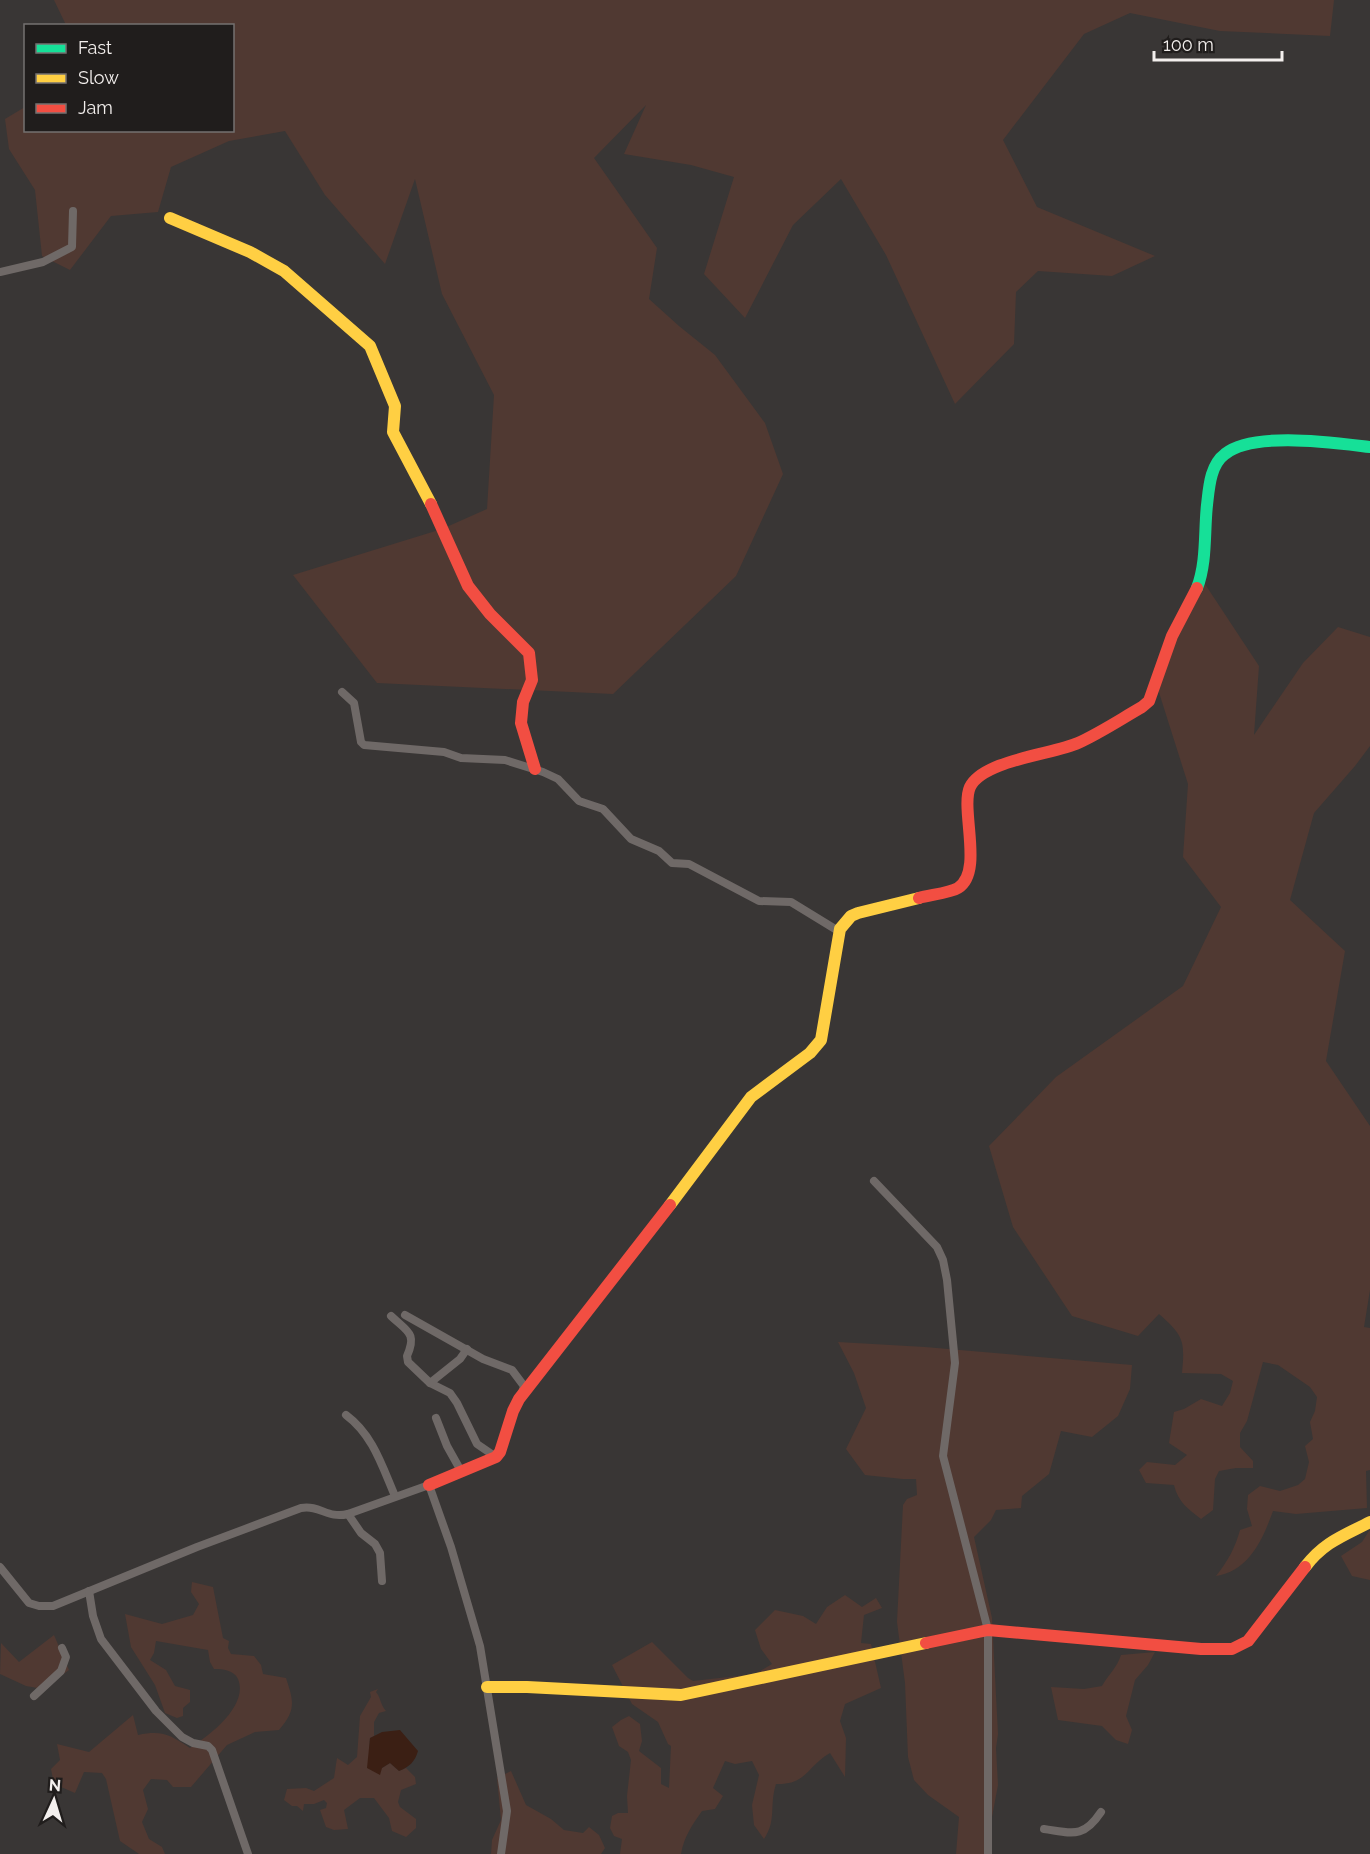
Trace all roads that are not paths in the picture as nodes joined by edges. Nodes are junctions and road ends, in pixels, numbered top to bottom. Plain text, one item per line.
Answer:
1 (72, 211) dead end
2 (170, 218) dead end
3 (0, 272) edge
4 (1370, 447) edge
5 (342, 692) dead end
6 (535, 769) junction
7 (840, 932) junction
8 (874, 1181) dead end
9 (405, 1315) dead end
10 (391, 1316) dead end
11 (467, 1349) junction
12 (430, 1383) junction
13 (519, 1399) junction
14 (346, 1415) dead end
15 (436, 1418) dead end
16 (496, 1457) junction
17 (461, 1472) junction
18 (429, 1485) junction
19 (395, 1496) junction
20 (348, 1514) junction
21 (1370, 1522) edge
22 (0, 1567) edge
23 (382, 1581) dead end
24 (89, 1591) junction
25 (988, 1630) junction
26 (62, 1648) dead end
27 (486, 1687) junction
28 (34, 1696) dead end
29 (1101, 1812) dead end
30 (1044, 1829) dead end
31 (248, 1854) edge
32 (501, 1854) edge
33 (988, 1854) edge

1 - 3 street
2 - 6 street
4 - 7 street
5 - 6 street
6 - 7 street
7 - 13 street
8 - 25 street
9 - 11 street
10 - 12 street
11 - 12 street
11 - 13 street
12 - 16 street
13 - 16 street
14 - 19 street
15 - 17 street
16 - 17 street
17 - 18 street
18 - 19 street
18 - 27 street
19 - 20 street
20 - 23 street
20 - 24 street
21 - 25 street
22 - 24 street
24 - 31 street
25 - 27 street
25 - 33 street
26 - 28 street
27 - 32 street
29 - 30 street

